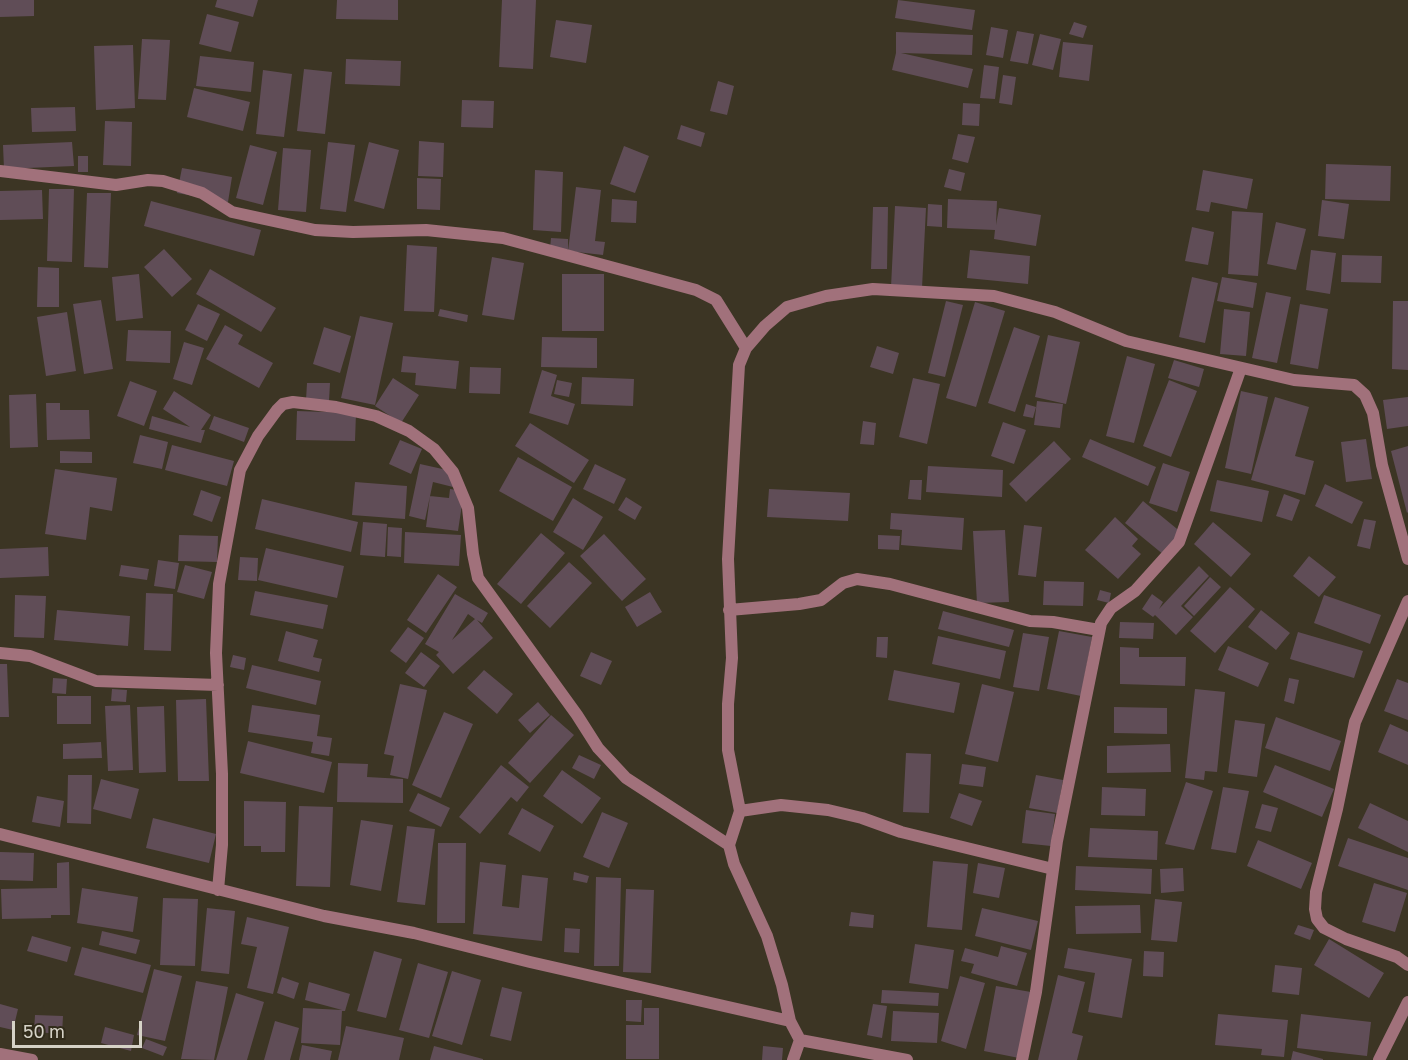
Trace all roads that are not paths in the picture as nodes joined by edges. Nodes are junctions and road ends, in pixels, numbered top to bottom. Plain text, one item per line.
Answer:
1 (0, 171) edge
2 (747, 348) junction
3 (1241, 368) junction
4 (1408, 559) edge
5 (1408, 601) edge
6 (729, 610) junction
7 (1099, 630) junction
8 (0, 653) edge
9 (218, 685) junction
10 (740, 811) junction
11 (0, 834) edge
12 (729, 845) junction
13 (1053, 869) junction
14 (218, 890) junction
15 (1408, 965) edge
16 (1408, 1002) edge
17 (790, 1021) junction
18 (800, 1040) junction
19 (0, 1054) edge
20 (32, 1060) edge
21 (793, 1060) edge
22 (907, 1060) edge
23 (1022, 1060) edge
24 (1379, 1060) edge

1 - 2 street
2 - 3 street
2 - 6 street
3 - 4 street
3 - 7 street
5 - 15 street
6 - 7 street
6 - 10 street
7 - 13 street
8 - 9 street
9 - 12 street
9 - 14 street
10 - 12 street
10 - 13 street
11 - 14 street
12 - 17 street
13 - 23 street
14 - 17 street
16 - 24 street
17 - 18 street
18 - 21 street
18 - 22 street
19 - 20 street

